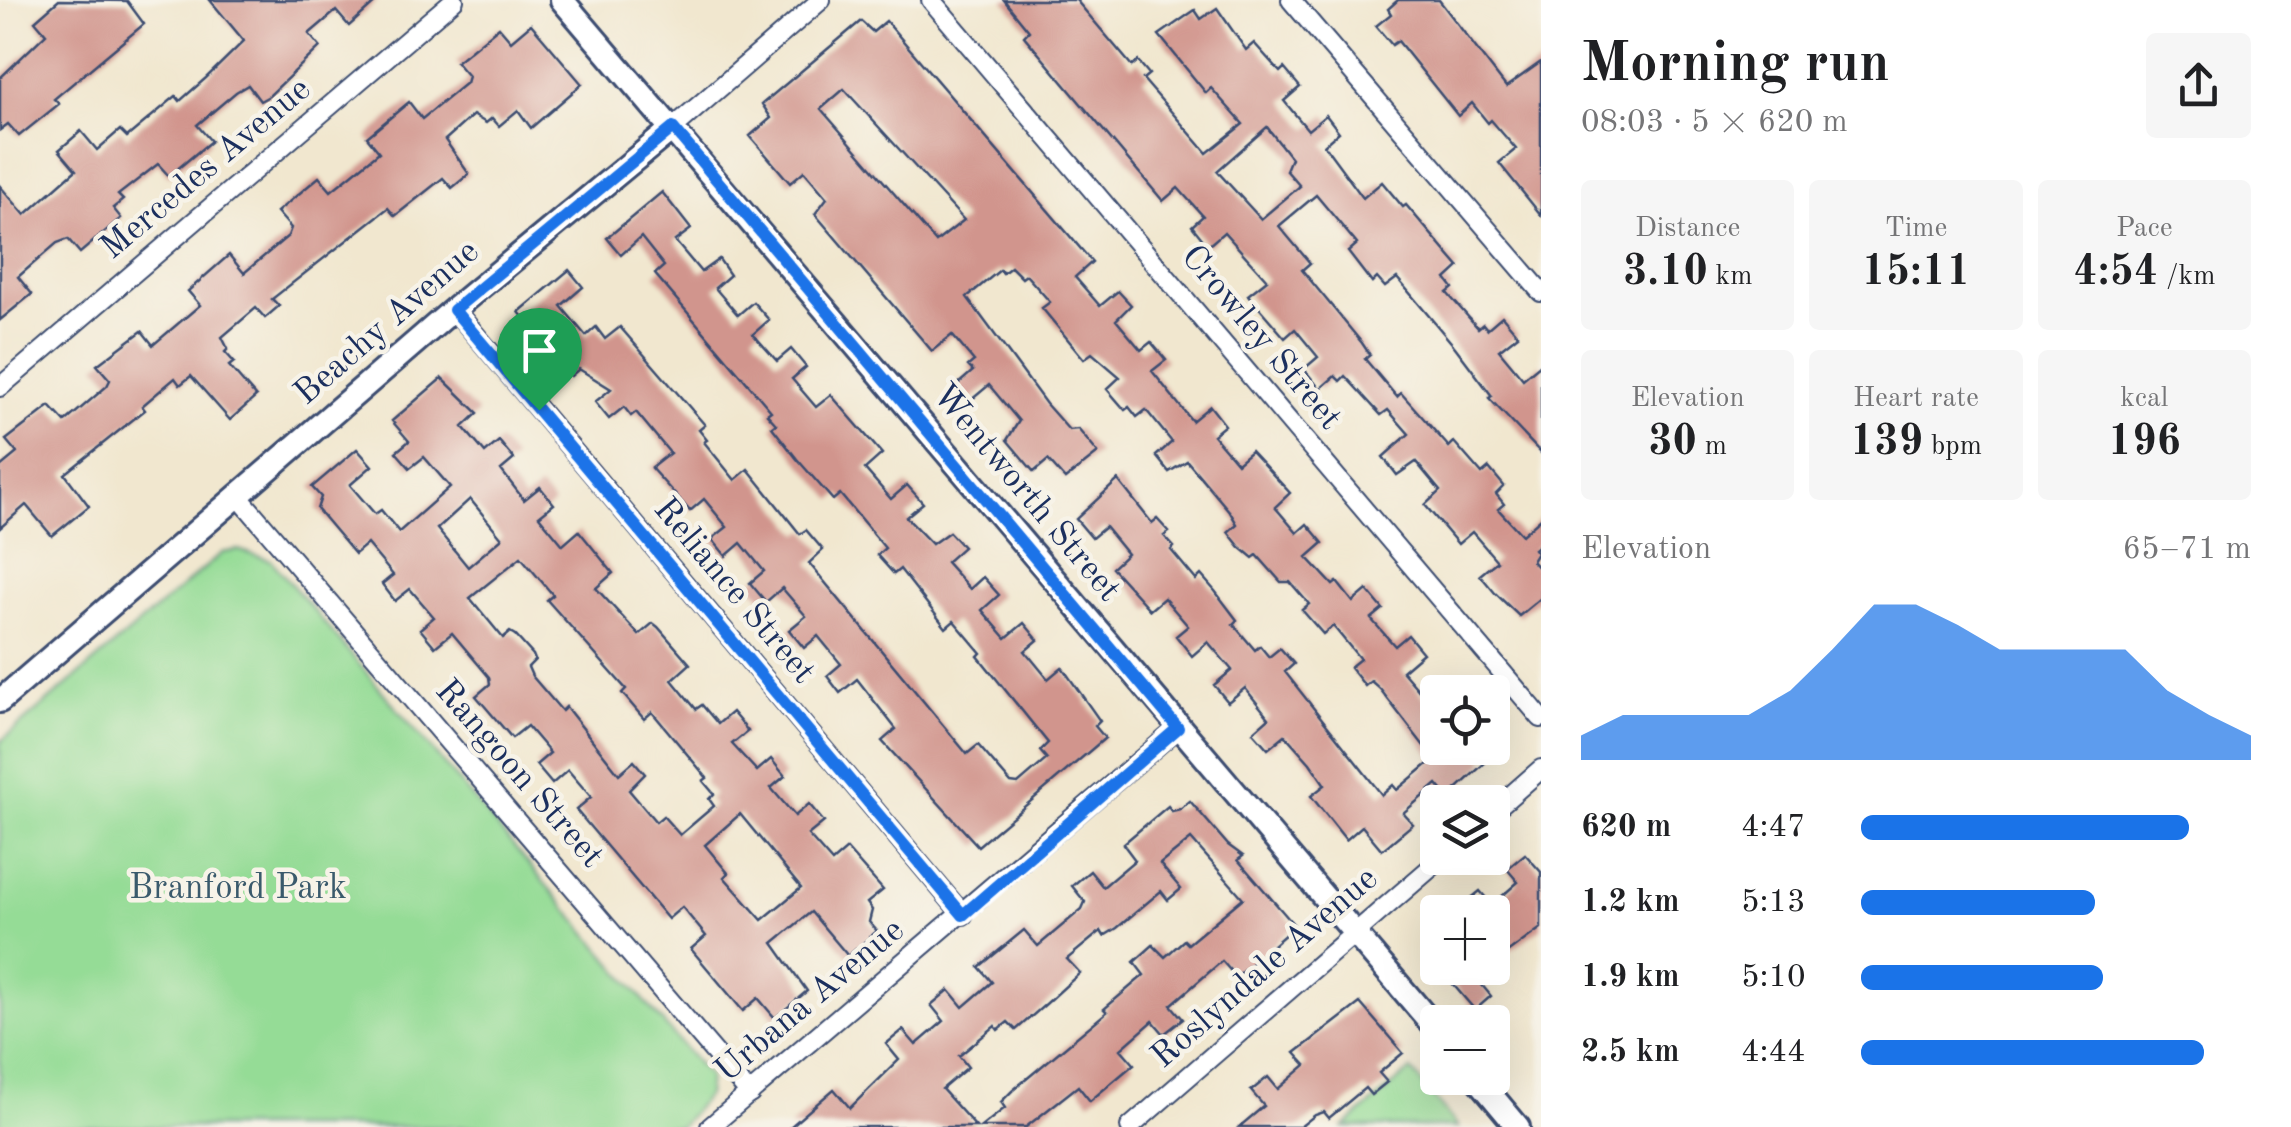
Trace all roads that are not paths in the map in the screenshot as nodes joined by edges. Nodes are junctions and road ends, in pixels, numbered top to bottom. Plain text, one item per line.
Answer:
1 (454, 0) edge
2 (562, 0) edge
3 (820, 0) edge
4 (930, 0) edge
5 (1292, 0) edge
6 (673, 128) junction
7 (1541, 292) edge
8 (454, 310) junction
9 (0, 387) edge
10 (238, 496) junction
11 (0, 701) edge
12 (1541, 718) edge
13 (1178, 728) junction
14 (1541, 769) edge
15 (1510, 796) edge
16 (1423, 875) edge
17 (963, 915) junction
18 (1356, 934) junction
19 (1420, 1009) edge
20 (750, 1094) junction
21 (1491, 1095) edge
22 (710, 1127) edge
23 (1130, 1127) edge
24 (1518, 1127) edge

1 - 9 street, Mercedes Avenue
2 - 6 street, Wentworth Street
3 - 6 street, Beachy Avenue
4 - 12 street, Crowley Street
5 - 7 street
6 - 8 street, Beachy Avenue
6 - 13 street, Wentworth Street
8 - 10 street, Beachy Avenue
8 - 17 street, Reliance Street
10 - 11 street, Beachy Avenue
10 - 20 street, Rangoon Street
13 - 17 street, Urbana Avenue
13 - 18 street, Wentworth Street
14 - 15 street
16 - 18 street, Roslyndale Avenue
17 - 20 street, Urbana Avenue
18 - 19 street, Wentworth Street
18 - 23 street, Roslyndale Avenue
20 - 22 street, Urbana Avenue
21 - 24 street

